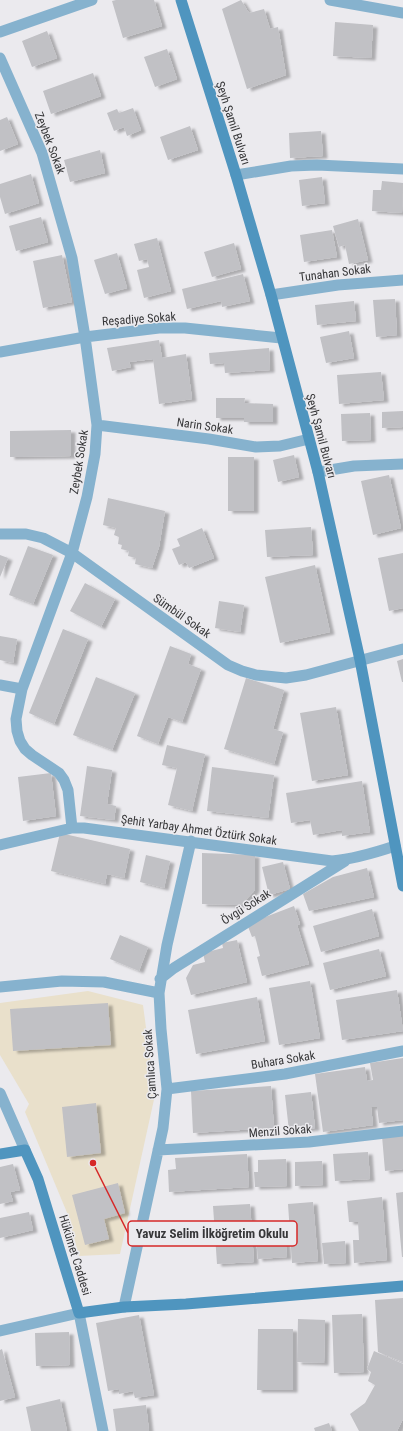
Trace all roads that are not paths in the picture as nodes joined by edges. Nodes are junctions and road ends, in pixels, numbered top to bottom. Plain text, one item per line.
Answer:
1 (92, 0) edge
2 (181, 0) edge
3 (330, 0) edge
4 (403, 13) edge
5 (0, 32) edge
6 (0, 58) edge
7 (403, 169) edge
8 (236, 175) junction
9 (403, 280) edge
10 (271, 295) junction
11 (85, 336) junction
12 (281, 338) junction
13 (0, 352) edge
14 (97, 425) junction
15 (309, 439) junction
16 (403, 464) edge
17 (318, 472) junction
18 (0, 534) edge
19 (72, 553) junction
20 (403, 649) edge
21 (360, 660) junction
22 (0, 685) edge
23 (22, 689) junction
24 (72, 828) junction
25 (190, 841) junction
26 (0, 845) edge
27 (395, 846) junction
28 (346, 860) junction
29 (403, 886) edge
30 (160, 979) junction
31 (0, 988) edge
32 (159, 992) junction
33 (403, 1051) edge
34 (167, 1089) junction
35 (0, 1093) edge
36 (403, 1131) edge
37 (25, 1150) junction
38 (158, 1150) junction
39 (0, 1154) edge
40 (403, 1286) edge
41 (124, 1308) junction
42 (79, 1313) junction
43 (0, 1332) edge
44 (103, 1431) edge

1 - 5 street
2 - 8 main road, Şeyh Şamil Bulvarı
3 - 4 street
6 - 11 street, Zeybek Sokak
7 - 8 street
8 - 10 main road, Şeyh Şamil Bulvarı
9 - 10 street, Tunahan Sokak
10 - 12 main road, Şeyh Şamil Bulvarı
11 - 12 street, Reşadiye Sokak
11 - 13 street, Reşadiye Sokak
11 - 14 street, Zeybek Sokak
12 - 15 main road, Şeyh Şamil Bulvarı
14 - 15 street, Narin Sokak
14 - 19 street, Zeybek Sokak
15 - 17 main road, Şeyh Şamil Bulvarı
16 - 17 street
17 - 21 main road, Şeyh Şamil Bulvarı
18 - 19 street, Sümbül Sokak
19 - 21 street, Sümbül Sokak
19 - 23 street, Zeybek Sokak
20 - 21 street, Sümbül Sokak
21 - 27 main road, Şeyh Şamil Bulvarı
22 - 23 street
23 - 24 street, Zeybek Sokak
24 - 25 street, Şehit Yarbay Ahmet Öztürk Sokak
24 - 26 street, Şehit Yarbay Ahmet Öztürk Sokak
25 - 28 street, Şehit Yarbay Ahmet Öztürk Sokak
25 - 30 street, Çamlıca Sokak
27 - 28 street, Şehit Yarbay Ahmet Öztürk Sokak
27 - 29 main road, Şeyh Şamil Bulvarı
28 - 30 street, Övgü Sokak
30 - 32 street, Çamlıca Sokak
31 - 32 street
32 - 34 street, Çamlıca Sokak
33 - 34 street, Buhara Sokak
34 - 38 street, Çamlıca Sokak
35 - 37 street, Hükümet Caddesi
36 - 38 street, Menzil Sokak
37 - 39 main road
37 - 42 main road, Hükümet Caddesi
38 - 41 street, Çamlıca Sokak
40 - 41 main road
41 - 42 main road
42 - 43 street
42 - 44 street, Hükümet Caddesi

